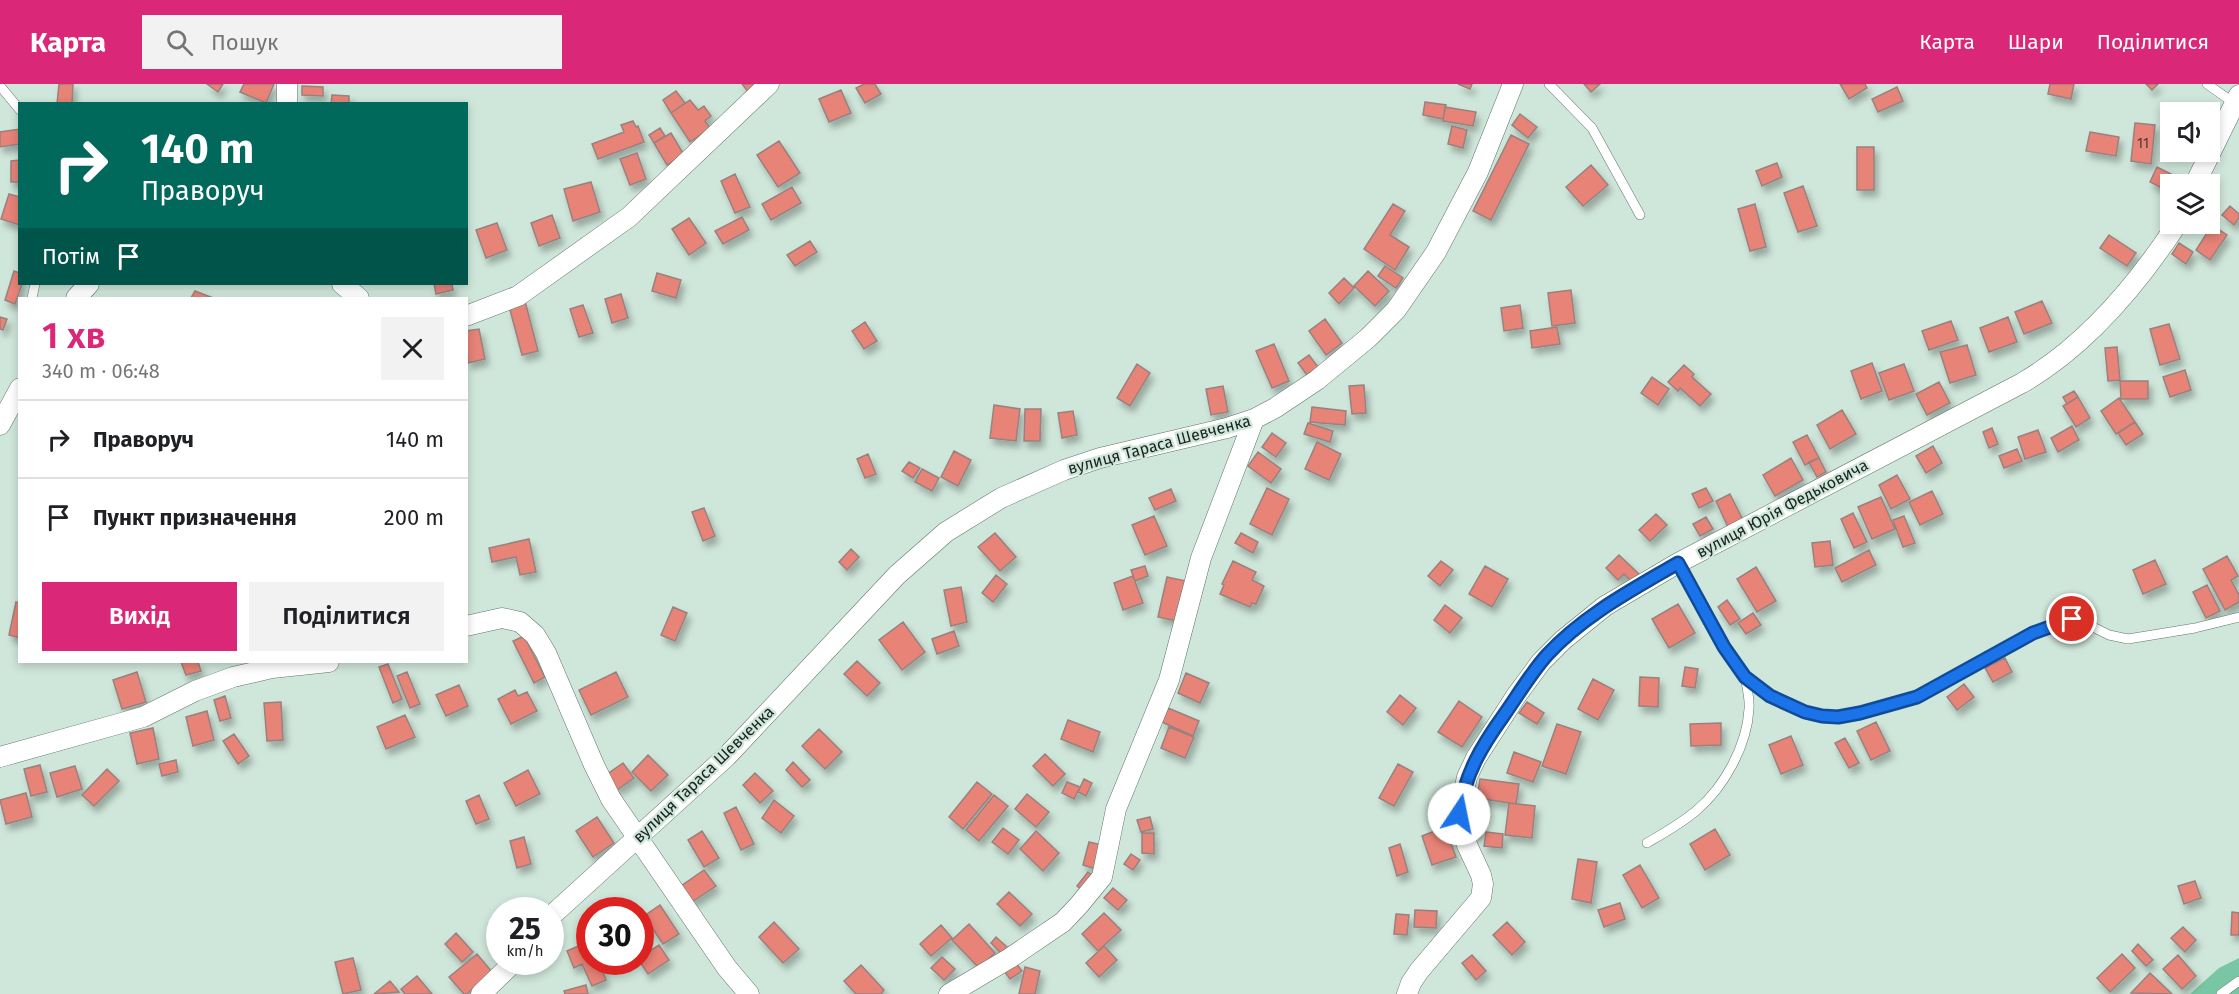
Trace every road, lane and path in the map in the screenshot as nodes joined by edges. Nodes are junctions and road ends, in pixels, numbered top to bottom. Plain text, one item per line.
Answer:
1 (287, 84) edge
2 (769, 84) edge
3 (1513, 84) edge
4 (1549, 84) edge
5 (2207, 84) edge
6 (0, 86) edge
7 (2236, 99) edge
8 (287, 102) edge
9 (18, 108) edge
10 (2201, 174) edge
11 (1640, 215) dead end
12 (2169, 234) edge
13 (88, 285) edge
14 (343, 285) edge
15 (76, 297) edge
16 (359, 297) edge
17 (468, 315) edge
18 (18, 385) edge
19 (1254, 419) junction
20 (0, 425) edge
21 (1678, 563) junction
22 (2239, 617) edge
23 (468, 626) edge
24 (319, 663) edge
25 (1745, 677) junction
26 (0, 757) edge
27 (638, 837) junction
28 (1647, 843) dead end
29 (564, 904) edge
30 (501, 975) edge
31 (2239, 981) edge
32 (481, 994) edge
33 (749, 994) edge
34 (948, 994) edge
35 (1407, 994) edge
36 (2221, 994) edge

1 - 8 street
2 - 17 street
3 - 19 street, вулиця Тараса Шевченка
4 - 11 lane
5 - 7 lane
6 - 9 lane
7 - 10 street
12 - 21 street, вулиця Юрія Федьковича
13 - 15 street
14 - 16 street
18 - 20 street
19 - 27 street, вулиця Тараса Шевченка
19 - 34 street
21 - 25 lane
21 - 35 street, вулиця Юрія Федьковича
22 - 25 lane
23 - 27 street
24 - 26 street
25 - 28 lane
27 - 29 street, вулиця Тараса Шевченка
27 - 33 street
30 - 32 street
31 - 36 lane

